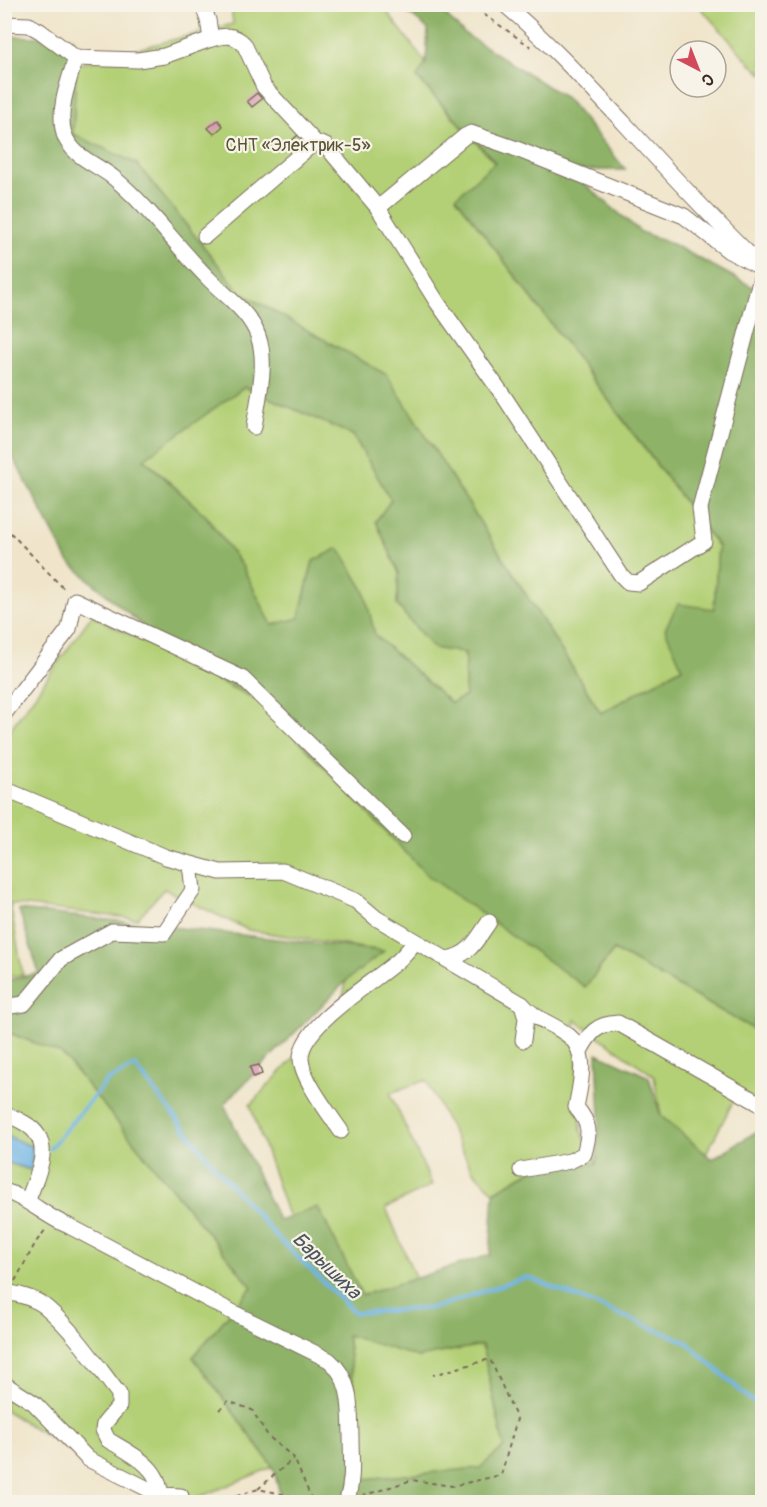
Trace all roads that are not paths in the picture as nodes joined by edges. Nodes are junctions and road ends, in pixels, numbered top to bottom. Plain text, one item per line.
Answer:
1 (202, 4) edge
2 (504, 4) edge
3 (4, 24) edge
4 (211, 39) junction
5 (76, 58) junction
6 (315, 142) junction
7 (378, 208) junction
8 (205, 236) dead end
9 (762, 268) edge
10 (762, 274) edge
11 (254, 426) dead end
12 (4, 714) edge
13 (4, 789) edge
14 (403, 836) dead end
15 (190, 864) junction
16 (489, 922) dead end
17 (415, 942) junction
18 (447, 959) junction
19 (522, 1004) junction
20 (4, 1007) edge
21 (523, 1040) dead end
22 (580, 1051) junction
23 (762, 1105) edge
24 (4, 1113) edge
25 (341, 1131) dead end
26 (521, 1170) dead end
27 (4, 1191) edge
28 (28, 1200) junction
29 (7, 1292) edge
30 (4, 1384) edge
31 (160, 1495) junction
32 (182, 1496) dead end
33 (347, 1501) edge

1 - 4 street
2 - 9 street
3 - 5 street
4 - 5 street
4 - 6 street
5 - 11 street
6 - 7 street
6 - 8 street
7 - 9 street
7 - 10 street
12 - 14 street
13 - 15 street
15 - 17 street
15 - 20 street
16 - 18 street
17 - 18 street
17 - 25 street
18 - 19 street
19 - 21 street
19 - 22 street
22 - 23 street
22 - 26 street
24 - 28 street
27 - 28 street
28 - 33 street
29 - 31 street
30 - 31 street
31 - 32 street

